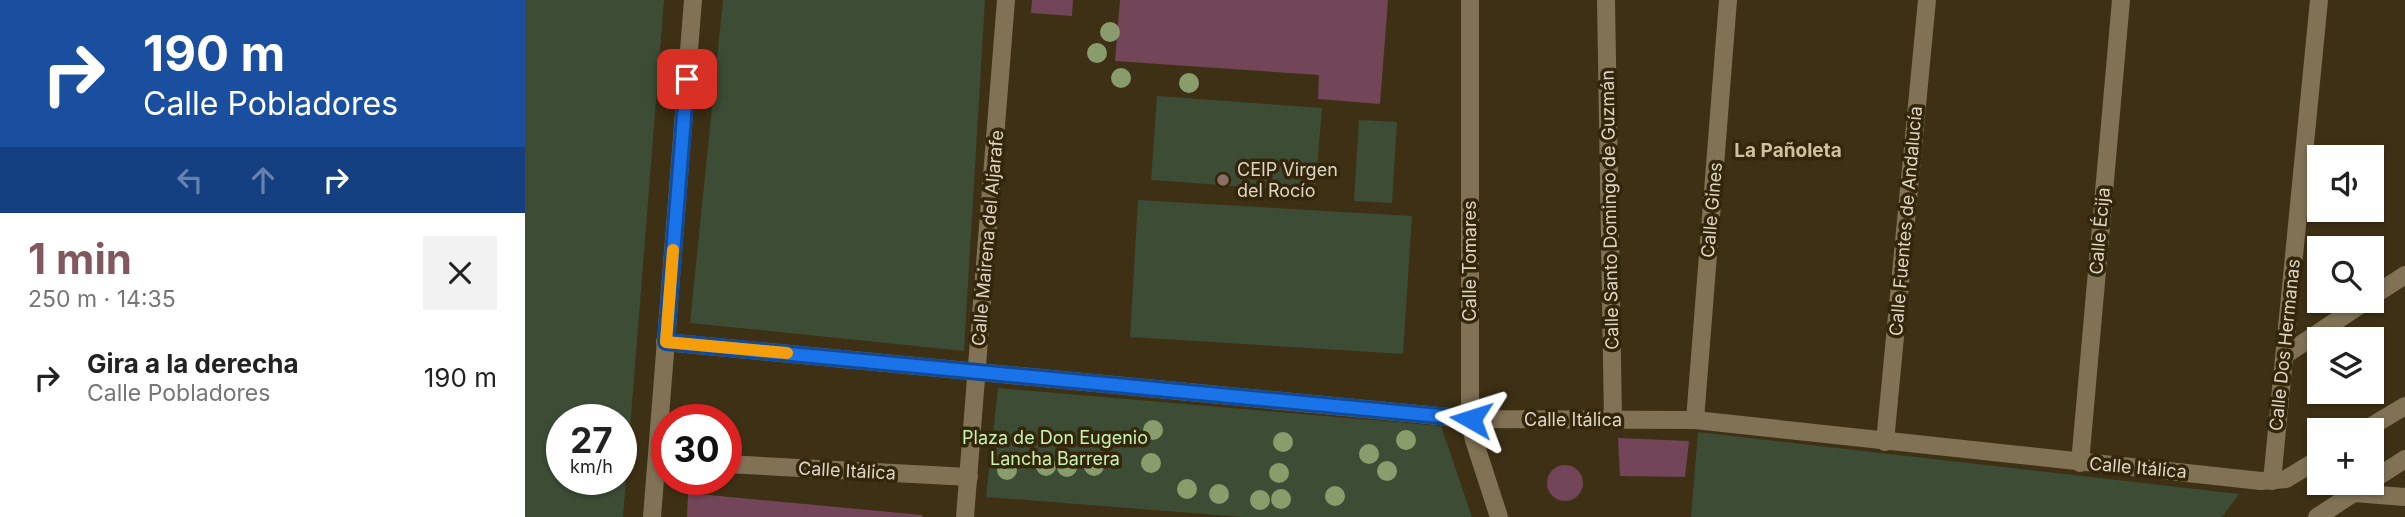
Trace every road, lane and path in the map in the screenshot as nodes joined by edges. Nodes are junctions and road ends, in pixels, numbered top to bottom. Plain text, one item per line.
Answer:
1 (693, 0) edge
2 (1006, 0) edge
3 (1470, 0) edge
4 (1606, 0) edge
5 (1728, 0) edge
6 (1927, 0) edge
7 (2121, 0) edge
8 (2319, 0) edge
9 (2405, 275) edge
10 (2384, 289) edge
11 (2348, 313) edge
12 (666, 342) junction
13 (2285, 355) junction
14 (977, 371) junction
15 (663, 404) edge
16 (2405, 406) edge
17 (1471, 419) junction
18 (2384, 419) edge
19 (1613, 420) junction
20 (1695, 420) junction
21 (1885, 442) junction
22 (2405, 459) edge
23 (2080, 463) junction
24 (742, 465) edge
25 (2307, 466) edge
26 (2384, 473) edge
27 (968, 477) junction
28 (2272, 481) junction
29 (2384, 491) edge
30 (655, 495) edge
31 (2351, 495) edge
32 (2405, 496) edge
33 (652, 517) edge
34 (965, 517) edge
35 (1499, 517) edge
36 (2317, 517) edge

1 - 12 street
2 - 14 street, Calle Mairena del Aljarafe
3 - 17 street, Calle Tomares
4 - 19 street, Calle Santo Domingo de Guzmán
5 - 20 street, Calle Gines
6 - 21 street, Calle Fuentes de Andalucía
7 - 23 street, Calle Écija
8 - 13 street, Calle Dos Hermanas
9 - 10 street
11 - 13 street
12 - 14 street, Calle Itálica
12 - 15 street
13 - 28 street, Calle Dos Hermanas
14 - 17 street, Calle Itálica
14 - 27 street, Calle Mairena del Aljarafe
16 - 18 street
17 - 19 street, Calle Itálica
17 - 35 street, Calle Tomares
19 - 20 street, Calle Itálica
20 - 21 street, Calle Itálica
21 - 23 street, Calle Itálica
22 - 26 street
23 - 28 street, Calle Itálica
24 - 27 street, Calle Itálica
25 - 28 street
27 - 34 street, Calle Mairena del Aljarafe
29 - 32 street
30 - 33 street
31 - 36 street

